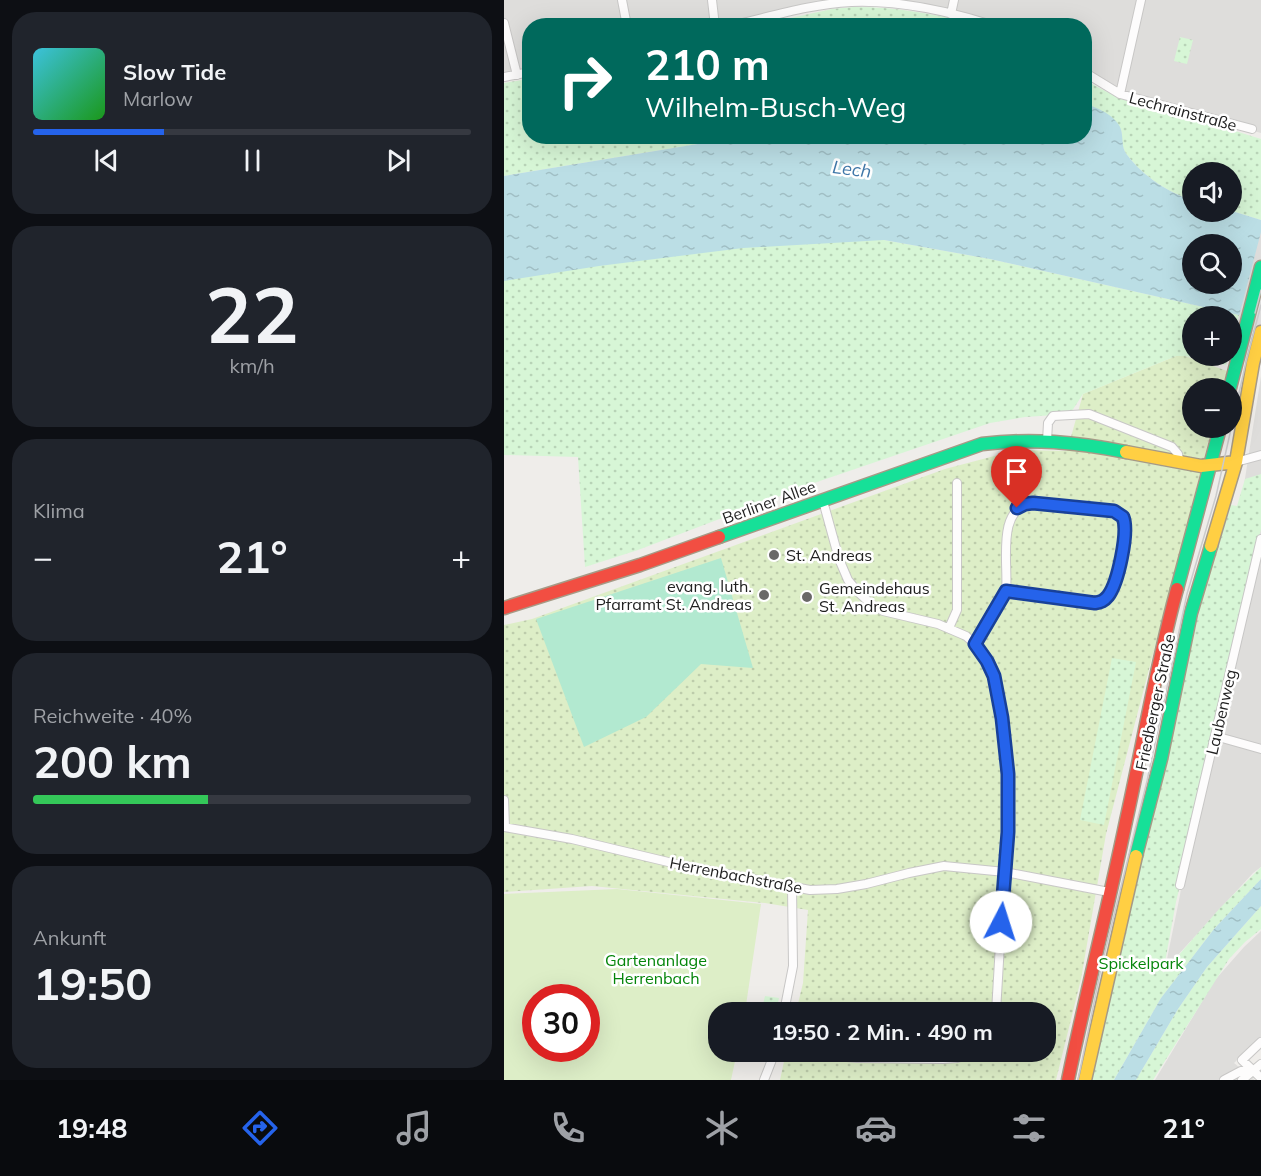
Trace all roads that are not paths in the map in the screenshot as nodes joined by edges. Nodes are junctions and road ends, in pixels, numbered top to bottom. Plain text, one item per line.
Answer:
1 (622, 0) edge
2 (712, 0) edge
3 (954, 0) edge
4 (1141, 0) edge
5 (951, 14) junction
6 (625, 18) edge
7 (714, 18) edge
8 (766, 18) edge
9 (966, 18) edge
10 (504, 23) edge
11 (522, 74) edge
12 (517, 75) junction
13 (504, 77) edge
14 (1092, 77) edge
15 (1120, 94) junction
16 (1252, 129) dead end
17 (1261, 267) edge
18 (1261, 332) edge
19 (1232, 378) edge
20 (1217, 438) edge
21 (1047, 441) junction
22 (1261, 455) edge
23 (1236, 462) junction
24 (1180, 463) junction
25 (1210, 466) junction
26 (957, 483) dead end
27 (823, 501) junction
28 (1261, 539) edge
29 (1006, 591) junction
30 (504, 608) edge
31 (949, 628) junction
32 (975, 644) junction
33 (1215, 736) junction
34 (1261, 749) edge
35 (504, 800) edge
36 (504, 827) edge
37 (1005, 872) junction
38 (1180, 885) dead end
39 (792, 887) junction
40 (1110, 892) junction
41 (786, 1002) edge
42 (997, 1002) edge
43 (1261, 1042) edge
44 (1242, 1060) junction
45 (770, 1062) edge
46 (1261, 1064) edge
47 (1253, 1071) junction
48 (1232, 1075) junction
49 (1261, 1078) edge
50 (764, 1080) edge
51 (1068, 1080) edge
52 (1085, 1080) edge
53 (1224, 1080) edge
54 (1242, 1080) edge

1 - 6 street
2 - 7 street
3 - 5 street
4 - 15 street
5 - 8 street
5 - 9 street
10 - 12 street
11 - 12 street
12 - 13 street
14 - 15 street, Lechrainstraße
15 - 16 street, Lechrainstraße
17 - 19 main road
18 - 23 main road, Friedberger Straße
20 - 25 main road, Friedberger Straße
21 - 24 main road, Berliner Allee
21 - 24 street
21 - 27 main road, Berliner Allee
22 - 23 street
23 - 25 main road, Berliner Allee
23 - 52 main road, Friedberger Straße
24 - 25 main road, Berliner Allee
25 - 40 main road, Friedberger Straße
26 - 31 street
27 - 30 main road, Berliner Allee
27 - 31 street
28 - 33 street, Laubenweg
29 - 29 street
29 - 32 street
31 - 32 street
32 - 37 street
33 - 34 street
33 - 38 street, Laubenweg
35 - 36 street, Herrenbachstraße
36 - 39 street, Herrenbachstraße
37 - 39 street, Herrenbachstraße
37 - 40 street, Herrenbachstraße
37 - 42 street
39 - 41 street
40 - 51 main road, Friedberger Straße
43 - 44 street
44 - 47 street
44 - 48 street
45 - 50 street
46 - 47 street
47 - 48 street
47 - 49 street
47 - 54 street
48 - 53 street

